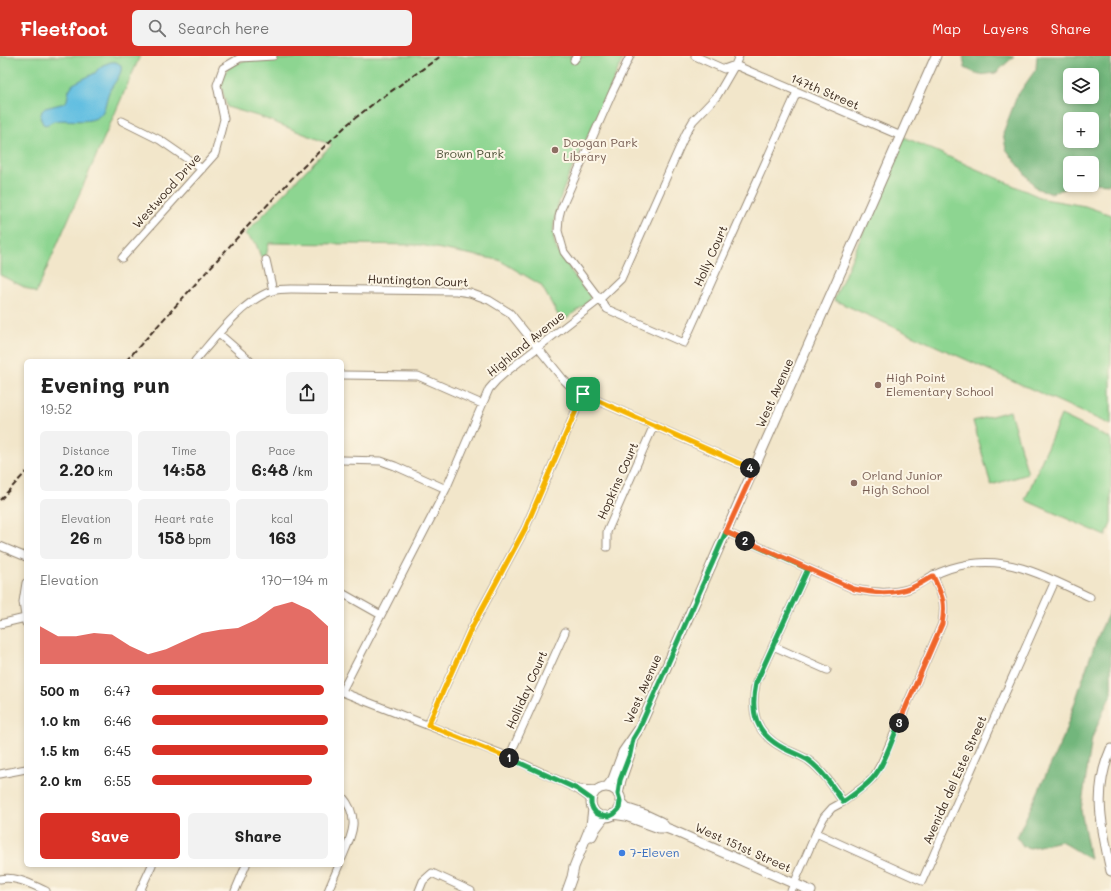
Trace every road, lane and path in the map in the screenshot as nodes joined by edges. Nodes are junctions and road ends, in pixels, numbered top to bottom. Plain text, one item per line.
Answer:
1 (273, 56) edge
2 (630, 56) edge
3 (695, 56) edge
4 (739, 56) edge
5 (936, 56) edge
6 (735, 65) junction
7 (797, 92) junction
8 (122, 121) dead end
9 (901, 136) junction
10 (202, 169) junction
11 (122, 258) dead end
12 (266, 260) dead end
13 (273, 291) junction
14 (599, 300) junction
15 (219, 334) junction
16 (537, 348) junction
17 (197, 359) edge
18 (248, 359) edge
19 (344, 375) edge
20 (583, 394) junction
21 (482, 404) junction
22 (654, 425) junction
23 (344, 460) edge
24 (754, 470) junction
25 (446, 488) junction
26 (726, 532) junction
27 (0, 546) edge
28 (607, 547) dead end
29 (24, 556) edge
30 (808, 569) junction
31 (933, 576) junction
32 (1055, 581) junction
33 (344, 594) edge
34 (24, 596) edge
35 (1090, 597) dead end
36 (24, 612) edge
37 (381, 615) junction
38 (24, 621) edge
39 (0, 624) edge
40 (565, 632) dead end
41 (773, 646) junction
42 (827, 670) dead end
43 (344, 687) edge
44 (344, 692) edge
45 (428, 725) junction
46 (633, 739) junction
47 (1111, 749) edge
48 (509, 757) junction
49 (24, 769) edge
50 (0, 774) edge
51 (607, 787) junction
52 (577, 789) junction
53 (597, 790) junction
54 (619, 798) junction
55 (344, 799) edge
56 (591, 799) junction
57 (843, 802) junction
58 (593, 809) junction
59 (609, 815) junction
60 (666, 828) junction
61 (816, 833) junction
62 (344, 854) edge
63 (151, 867) edge
64 (245, 867) edge
65 (338, 867) edge
66 (1111, 870) edge
67 (572, 877) junction
68 (0, 879) edge
69 (792, 887) edge
70 (46, 891) edge
71 (140, 891) edge
72 (235, 891) edge
73 (328, 891) edge
74 (419, 891) edge
75 (471, 891) edge
76 (567, 891) edge
77 (811, 891) edge

1 - 10 street, Westwood Drive
2 - 14 street
3 - 6 street, 147th Street
4 - 6 street, Highland Avenue
5 - 9 street, West Avenue
6 - 7 street, 147th Street
6 - 14 street, Highland Avenue
7 - 9 street, 147th Street
7 - 14 street, Holly Court
8 - 10 street
9 - 24 street, West Avenue
10 - 11 street, Westwood Drive
12 - 13 street
13 - 15 street, Huntington Court
13 - 16 street, Huntington Court
14 - 16 street, Highland Avenue
15 - 17 street, Huntington Court
15 - 18 street
16 - 20 street, Huntington Court
16 - 21 street, Highland Avenue
19 - 21 street
20 - 22 street, Huntington Court
20 - 45 street
21 - 25 street, Highland Avenue
22 - 24 street, Huntington Court
22 - 28 street, Hopkins Court
23 - 25 street
24 - 26 street, West Avenue
25 - 37 street, Highland Avenue
26 - 30 street
26 - 46 street, West Avenue
27 - 29 street
30 - 31 street
30 - 41 street
31 - 32 street
31 - 57 street
32 - 35 street
32 - 61 street, Avenida del Este Street
33 - 37 street
34 - 36 street
37 - 43 street, Highland Avenue
38 - 39 street
40 - 48 street, Holliday Court
41 - 42 street
41 - 57 street
44 - 45 street
45 - 48 street
46 - 51 street, West Avenue
46 - 54 street, West Avenue
47 - 66 street
48 - 52 street
49 - 50 street
51 - 53 street
51 - 54 street
52 - 53 street
52 - 56 street
53 - 56 street
54 - 59 street
54 - 60 street, West 151st Street
55 - 62 street
56 - 58 street
57 - 61 street
58 - 59 street
58 - 67 street
59 - 60 street, West 151st Street
59 - 67 street
60 - 69 street, West 151st Street
61 - 69 street
63 - 71 street
64 - 72 street
65 - 73 street
67 - 76 street
68 - 70 street
69 - 77 street, West 151st Street
74 - 75 street

